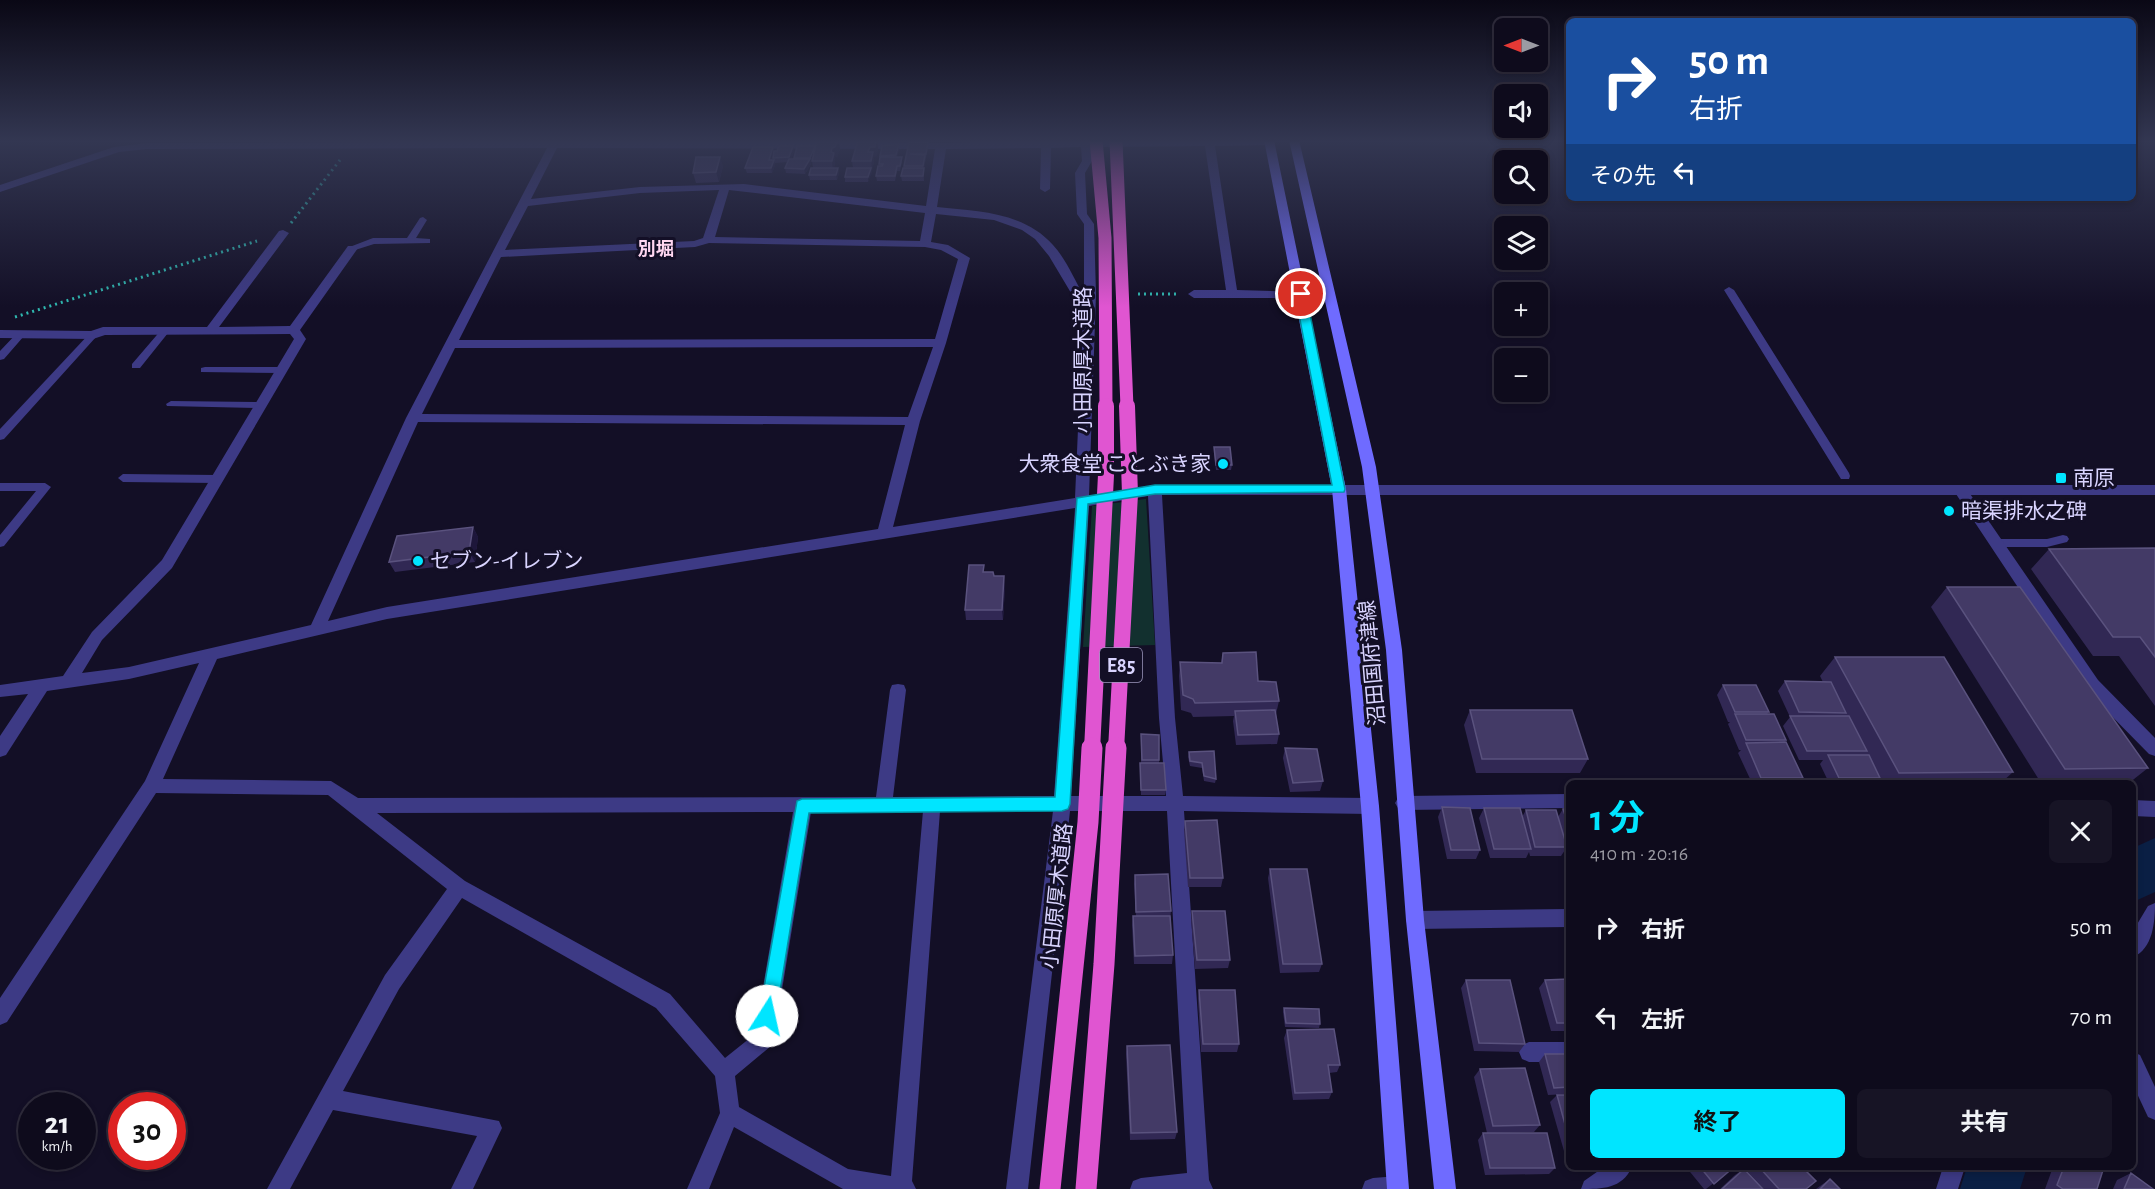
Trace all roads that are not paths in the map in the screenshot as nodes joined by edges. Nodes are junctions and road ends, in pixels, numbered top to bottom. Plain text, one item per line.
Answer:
1 (527, 195) edge
2 (591, 195) edge
3 (722, 195) edge
4 (813, 195) edge
5 (933, 195) edge
6 (1081, 195) edge
7 (1098, 195) edge
8 (1118, 195) edge
9 (1217, 195) edge
10 (1281, 195) edge
11 (1306, 195) edge
12 (523, 203) junction
13 (931, 210) junction
14 (423, 220) dead end
15 (284, 232) road end
16 (708, 240) junction
17 (410, 241) junction
18 (427, 241) dead end
19 (925, 244) junction
20 (352, 248) joint
21 (498, 254) junction
22 (1729, 290) dead end
23 (1194, 294) dead end
24 (1232, 294) junction
25 (1301, 294) junction
26 (1088, 311) junction
27 (294, 330) junction
28 (165, 331) junction
29 (210, 331) junction
30 (0, 334) edge
31 (21, 334) junction
32 (93, 335) junction
33 (452, 344) junction
34 (940, 344) junction
35 (0, 357) edge
36 (136, 366) dead end
37 (205, 370) dead end
38 (281, 370) junction
39 (171, 404) dead end
40 (260, 405) junction
41 (413, 418) junction
42 (914, 421) junction
43 (0, 436) edge
44 (1845, 476) dead end
45 (123, 478) dead end
46 (217, 479) junction
47 (0, 487) edge
48 (1339, 489) junction
49 (1155, 490) junction
50 (1372, 490) junction
51 (2155, 490) edge
52 (1961, 491) junction
53 (1082, 501) junction
54 (884, 534) junction
55 (2063, 539) dead end
56 (0, 543) edge
57 (1997, 543) junction
58 (317, 628) junction
59 (211, 654) junction
60 (67, 683) junction
61 (41, 687) junction
62 (898, 690) dead end
63 (0, 691) edge
64 (2155, 749) edge
65 (0, 750) edge
66 (151, 786) junction
67 (1566, 801) edge
68 (1175, 803) junction
69 (1404, 803) junction
70 (1062, 804) junction
71 (883, 805) junction
72 (932, 805) junction
73 (356, 806) junction
74 (802, 806) junction
75 (1370, 806) junction
76 (2136, 808) edge
77 (2155, 809) edge
78 (459, 887) junction
79 (2155, 912) edge
80 (1566, 918) edge
81 (1415, 920) junction
82 (2136, 943) edge
83 (0, 1015) edge
84 (1529, 1052) dead end
85 (1566, 1052) edge
86 (2136, 1069) edge
87 (724, 1072) junction
88 (328, 1099) junction
89 (2155, 1110) edge
90 (730, 1113) junction
91 (1617, 1170) edge
92 (1953, 1170) edge
93 (1200, 1185) edge
94 (1398, 1188) edge
95 (278, 1189) edge
96 (462, 1189) edge
97 (698, 1189) edge
98 (903, 1189) edge
99 (1017, 1189) edge
100 (1050, 1189) edge
101 (1086, 1189) edge
102 (1141, 1189) edge
103 (1373, 1189) edge
104 (1445, 1189) edge
105 (1592, 1189) edge
106 (1947, 1189) edge

1 - 12 street
2 - 12 street
3 - 16 street
4 - 13 street
5 - 13 street
6 - 26 street
7 - 100 highway, 小田原厚木道路 / E85, bridge
8 - 101 highway, 小田原厚木道路 / E85, bridge
9 - 24 street
10 - 25 main road, 沼田国府津線
11 - 50 main road, 沼田国府津線
12 - 21 street
13 - 19 street
13 - 26 street
14 - 17 lane
15 - 29 street
16 - 19 street
16 - 21 street
17 - 18 lane
17 - 20 lane
19 - 34 street
20 - 27 street
21 - 33 street
22 - 44 lane
23 - 24 street
24 - 25 street
25 - 48 main road, 沼田国府津線
26 - 53 street
27 - 29 street
27 - 38 street
28 - 29 street
28 - 32 street
28 - 36 lane
30 - 31 street
31 - 32 street
31 - 35 lane
32 - 43 lane
33 - 34 street
33 - 41 street
34 - 42 street
37 - 38 lane
38 - 40 street
39 - 40 lane
40 - 46 street
41 - 42 street
41 - 58 street
42 - 54 street
45 - 46 lane
46 - 60 street
47 - 56 lane
48 - 49 street
48 - 50 street
48 - 75 main road, 沼田国府津線
49 - 53 street
49 - 68 street
50 - 52 street
50 - 69 main road, 沼田国府津線
51 - 52 street
52 - 57 street
53 - 54 street
53 - 70 street
54 - 58 street
55 - 57 lane
57 - 64 street
58 - 59 street
59 - 60 street
59 - 66 street
60 - 61 street
61 - 63 street
61 - 65 street
62 - 71 street
66 - 73 street
66 - 83 street
67 - 69 street
68 - 70 street
68 - 75 street
68 - 93 street
69 - 81 main road, 沼田国府津線
70 - 72 street
70 - 99 street
71 - 72 street
71 - 74 street
72 - 98 street
73 - 74 street
73 - 78 street
74 - 87 street
75 - 94 main road, 沼田国府津線
76 - 77 street
78 - 87 street
78 - 88 street
79 - 82 street
80 - 81 street
81 - 104 main road, 沼田国府津線
84 - 85 street
86 - 89 street
87 - 90 street
88 - 95 street
88 - 96 street
90 - 97 street
90 - 98 street
91 - 105 street
92 - 106 street
93 - 102 street
94 - 103 street

